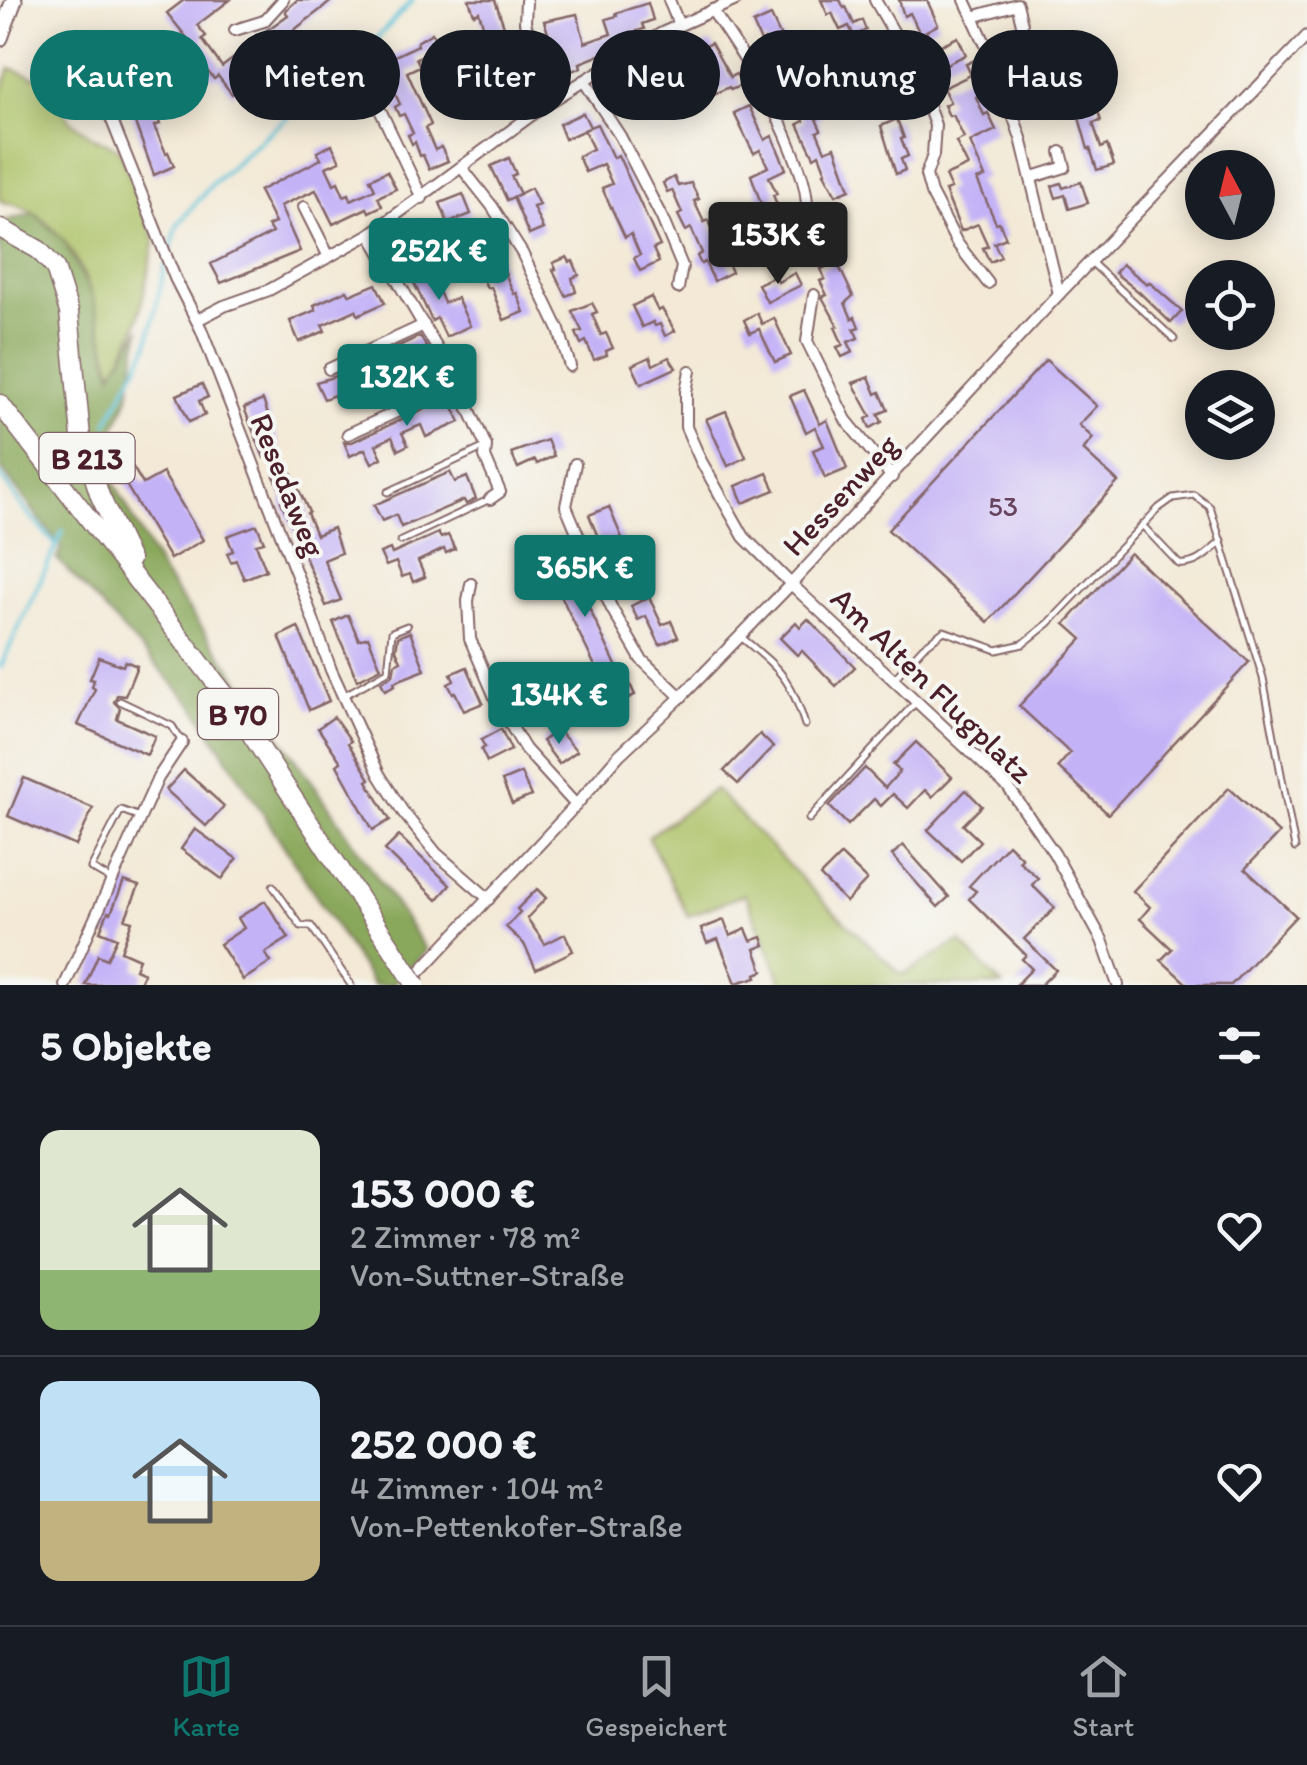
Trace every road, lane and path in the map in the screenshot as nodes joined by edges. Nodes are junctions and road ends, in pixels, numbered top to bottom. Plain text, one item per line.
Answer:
1 (283, 0) edge
2 (670, 0) edge
3 (736, 0) edge
4 (875, 0) edge
5 (965, 0) edge
6 (526, 1) edge
7 (14, 3) edge
8 (712, 10) junction
9 (973, 17) junction
10 (1022, 24) dead end
11 (679, 25) junction
12 (235, 30) dead end
13 (527, 30) edge
14 (1307, 36) edge
15 (0, 38) edge
16 (584, 81) junction
17 (571, 89) edge
18 (112, 120) edge
19 (385, 120) edge
20 (526, 120) edge
21 (1060, 152) dead end
22 (462, 168) junction
23 (1032, 178) junction
24 (422, 198) junction
25 (806, 204) dead end
26 (304, 207) dead end
27 (0, 228) edge
28 (370, 234) junction
29 (329, 257) junction
30 (1091, 262) junction
31 (988, 284) dead end
32 (678, 288) dead end
33 (1059, 294) junction
34 (814, 295) dead end
35 (197, 320) junction
36 (424, 325) junction
37 (1174, 339) dead end
38 (570, 366) dead end
39 (329, 369) dead end
40 (690, 371) dead end
41 (458, 384) junction
42 (0, 404) edge
43 (348, 434) dead end
44 (486, 446) junction
45 (575, 464) dead end
46 (892, 477) junction
47 (388, 492) dead end
48 (490, 499) joint
49 (1142, 525) junction
50 (400, 541) dead end
51 (1222, 542) junction
52 (471, 584) dead end
53 (790, 584) junction
54 (147, 592) junction
55 (407, 626) dead end
56 (740, 636) junction
57 (894, 680) junction
58 (343, 696) junction
59 (681, 697) junction
60 (120, 701) dead end
61 (917, 701) junction
62 (805, 725) dead end
63 (182, 742) joint
64 (576, 805) junction
65 (140, 817) junction
66 (809, 819) dead end
67 (1295, 848) dead end
68 (112, 880) junction
69 (273, 886) dead end
70 (488, 899) junction
71 (65, 985) edge
72 (351, 985) edge
73 (406, 985) edge
74 (416, 985) edge
75 (1118, 985) edge

1 - 12 street
2 - 11 street
3 - 8 street
4 - 31 street
5 - 9 street
6 - 13 street
7 - 15 street
8 - 11 street
8 - 25 street
9 - 10 street
9 - 23 street
11 - 16 street
14 - 30 street, Hessenweg
16 - 17 street
16 - 32 street
18 - 35 street, Resedaweg
19 - 24 street
20 - 22 street
21 - 23 street
22 - 24 street
22 - 38 street
23 - 33 street
24 - 28 street
26 - 29 street
27 - 54 main road, B 213
28 - 29 street
28 - 36 street
29 - 35 street
30 - 33 street, Hessenweg
30 - 37 lane
33 - 46 street, Hessenweg
34 - 46 street
35 - 58 street, Resedaweg
36 - 39 street
36 - 41 street
40 - 53 street, Am Alten Flugplatz
41 - 43 street
41 - 44 street
42 - 54 main road, B 70
44 - 47 lane
44 - 48 street
45 - 59 street
46 - 53 street, Hessenweg
48 - 50 lane
49 - 51 lane
49 - 51 lane
49 - 57 lane
51 - 67 lane
52 - 64 street
53 - 56 street, Hessenweg
53 - 57 street, Am Alten Flugplatz
54 - 74 main road, B 70, bridge
55 - 58 lane
56 - 59 street, Hessenweg
56 - 62 lane
57 - 61 street, Am Alten Flugplatz
58 - 70 street, Resedaweg
59 - 64 street, Hessenweg
60 - 63 lane
61 - 66 lane
61 - 75 street, Am Alten Flugplatz
63 - 65 street
64 - 70 street, Hessenweg
65 - 68 street
65 - 68 lane
68 - 71 street
69 - 72 lane
70 - 73 street, Hessenweg

